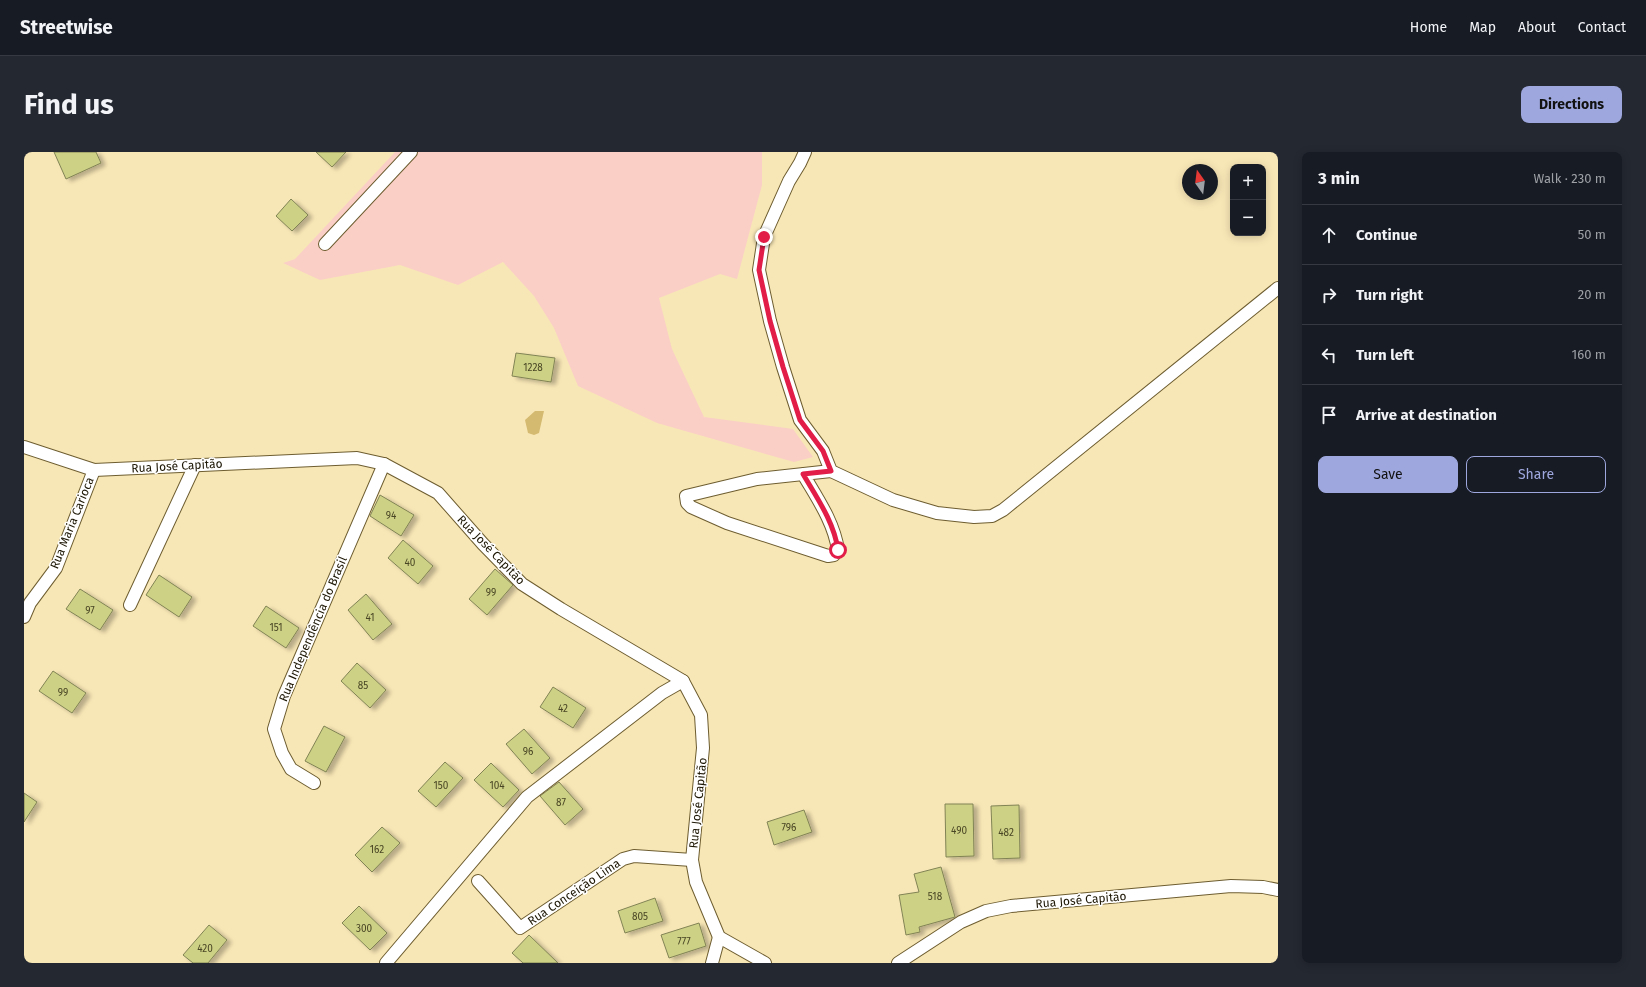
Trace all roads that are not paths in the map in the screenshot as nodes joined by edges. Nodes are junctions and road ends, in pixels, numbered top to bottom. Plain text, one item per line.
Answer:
1 (411, 152) edge
2 (805, 152) edge
3 (325, 244) dead end
4 (1278, 288) edge
5 (24, 447) edge
6 (384, 464) junction
7 (195, 465) junction
8 (94, 470) junction
9 (831, 471) junction
10 (803, 474) junction
11 (130, 605) dead end
12 (24, 616) edge
13 (683, 681) junction
14 (314, 783) dead end
15 (692, 860) junction
16 (478, 881) dead end
17 (1278, 890) edge
18 (719, 936) junction
19 (386, 963) edge
20 (712, 963) edge
21 (765, 963) edge
22 (898, 963) edge

1 - 3 street
2 - 9 street
4 - 9 street
5 - 8 street, Rua José Capitão
6 - 7 street, Rua José Capitão
6 - 13 street, Rua José Capitão
6 - 14 street, Rua Independência do Brasil
7 - 8 street, Rua José Capitão
7 - 11 street
8 - 12 street, Rua Maria Carioca
9 - 10 street
10 - 10 street
13 - 15 street, Rua José Capitão
13 - 19 street
15 - 16 street, Rua Conceição Lima
15 - 18 street, Rua José Capitão
17 - 22 street, Rua José Capitão
18 - 20 street
18 - 21 street

